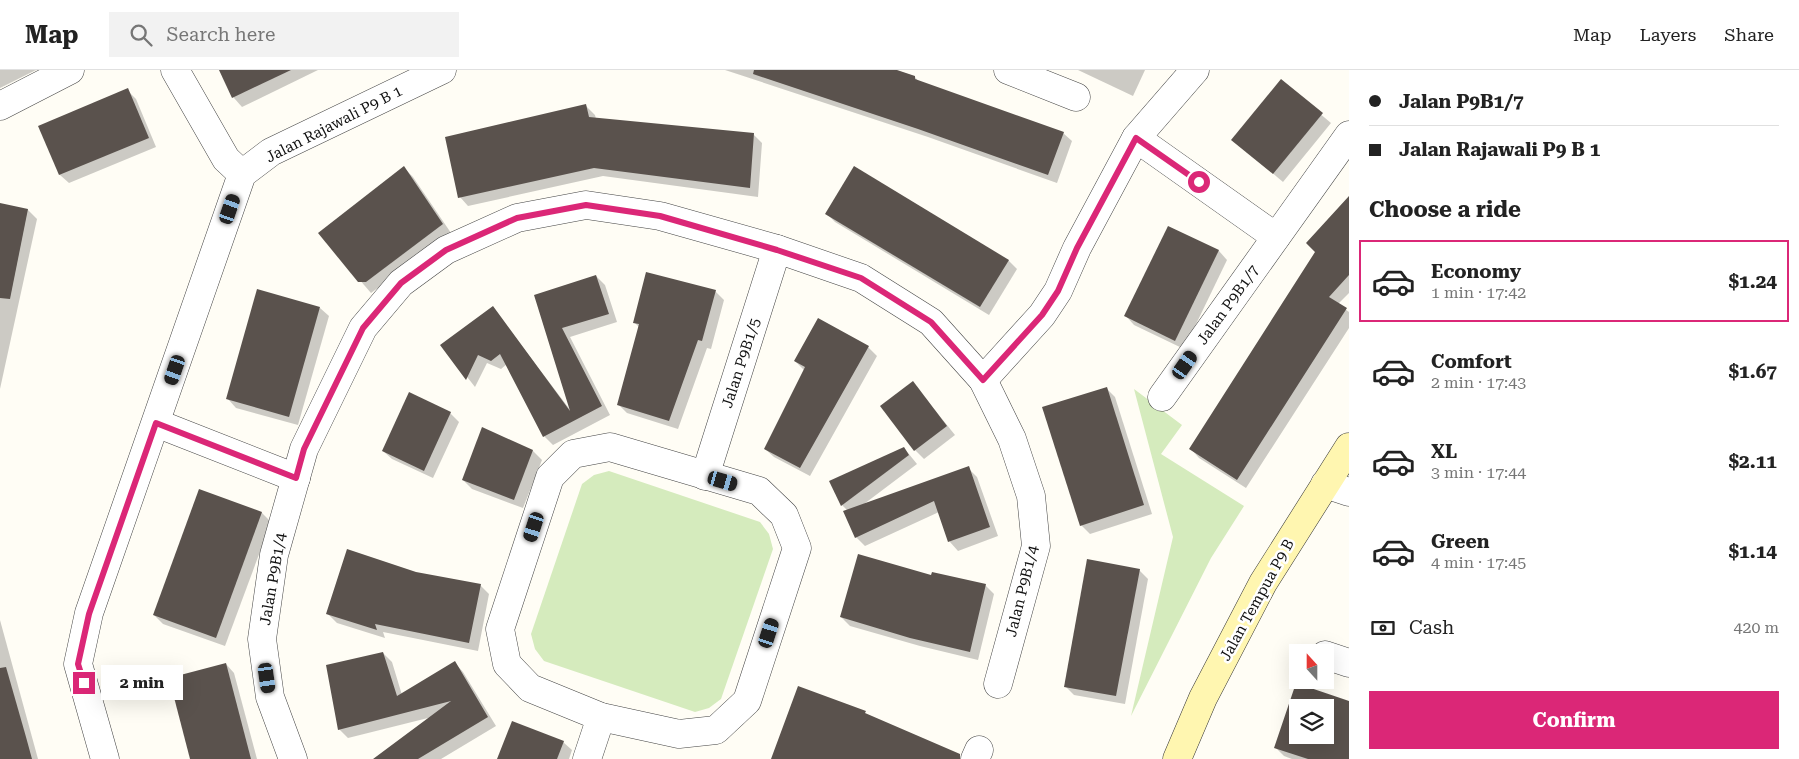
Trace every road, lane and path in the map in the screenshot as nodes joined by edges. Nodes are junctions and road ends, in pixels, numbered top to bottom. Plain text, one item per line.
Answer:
1 (70, 70) edge
2 (175, 70) edge
3 (442, 70) edge
4 (1008, 70) edge
5 (1194, 70) edge
6 (1076, 97) dead end
7 (0, 106) edge
8 (1349, 135) edge
9 (1136, 138) junction
10 (242, 174) junction
11 (1276, 236) junction
12 (777, 250) junction
13 (983, 380) junction
14 (1162, 397) dead end
15 (156, 423) junction
16 (1349, 447) edge
17 (705, 476) junction
18 (296, 478) junction
19 (1337, 488) edge
20 (1334, 658) edge
21 (1349, 663) edge
22 (998, 684) dead end
23 (601, 717) junction
24 (104, 759) edge
25 (293, 759) edge
26 (586, 759) edge
27 (1177, 759) edge

1 - 7 street
2 - 10 street
3 - 10 street, Jalan Rajawali P9 B 1
4 - 6 street
5 - 9 street
8 - 11 street, Jalan P9B1/7
9 - 11 street
9 - 13 street
10 - 15 street
11 - 14 street, Jalan P9B1/7
12 - 13 street, Jalan P9B1/4
12 - 17 street, Jalan P9B1/5
12 - 18 street, Jalan P9B1/4
13 - 22 street, Jalan P9B1/4
15 - 18 street
15 - 24 street
16 - 19 street, Jalan Tempua P9 B
17 - 23 street
17 - 23 street
18 - 25 street, Jalan P9B1/4
19 - 27 street, Jalan Tempua P9 B
20 - 21 street
23 - 26 street

